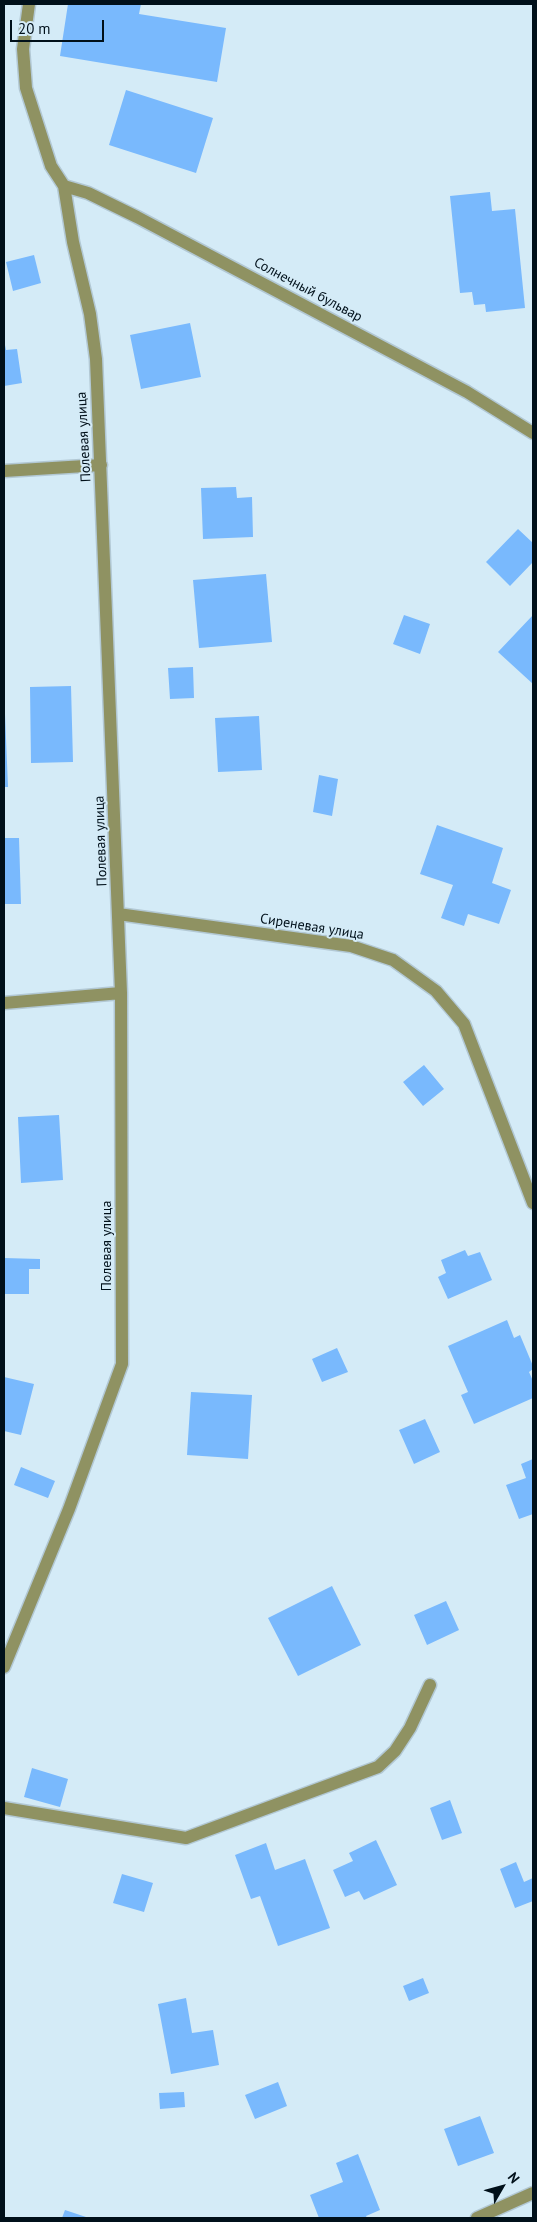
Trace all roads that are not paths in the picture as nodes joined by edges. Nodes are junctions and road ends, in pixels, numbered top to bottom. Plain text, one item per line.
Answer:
1 (29, 4) edge
2 (64, 186) junction
3 (533, 433) edge
4 (101, 465) junction
5 (4, 471) edge
6 (118, 914) junction
7 (121, 993) junction
8 (4, 1003) edge
9 (533, 1203) edge
10 (4, 1667) edge
11 (430, 1685) dead end
12 (4, 1808) edge
13 (533, 2192) edge
14 (477, 2218) edge

1 - 2 street, Полевая улица
2 - 3 street, Солнечный бульвар
2 - 4 street, Полевая улица
4 - 5 street
4 - 6 street, Полевая улица
6 - 7 street, Полевая улица
6 - 9 street, Сиреневая улица
7 - 8 street
7 - 10 street, Полевая улица
11 - 12 street
13 - 14 street

